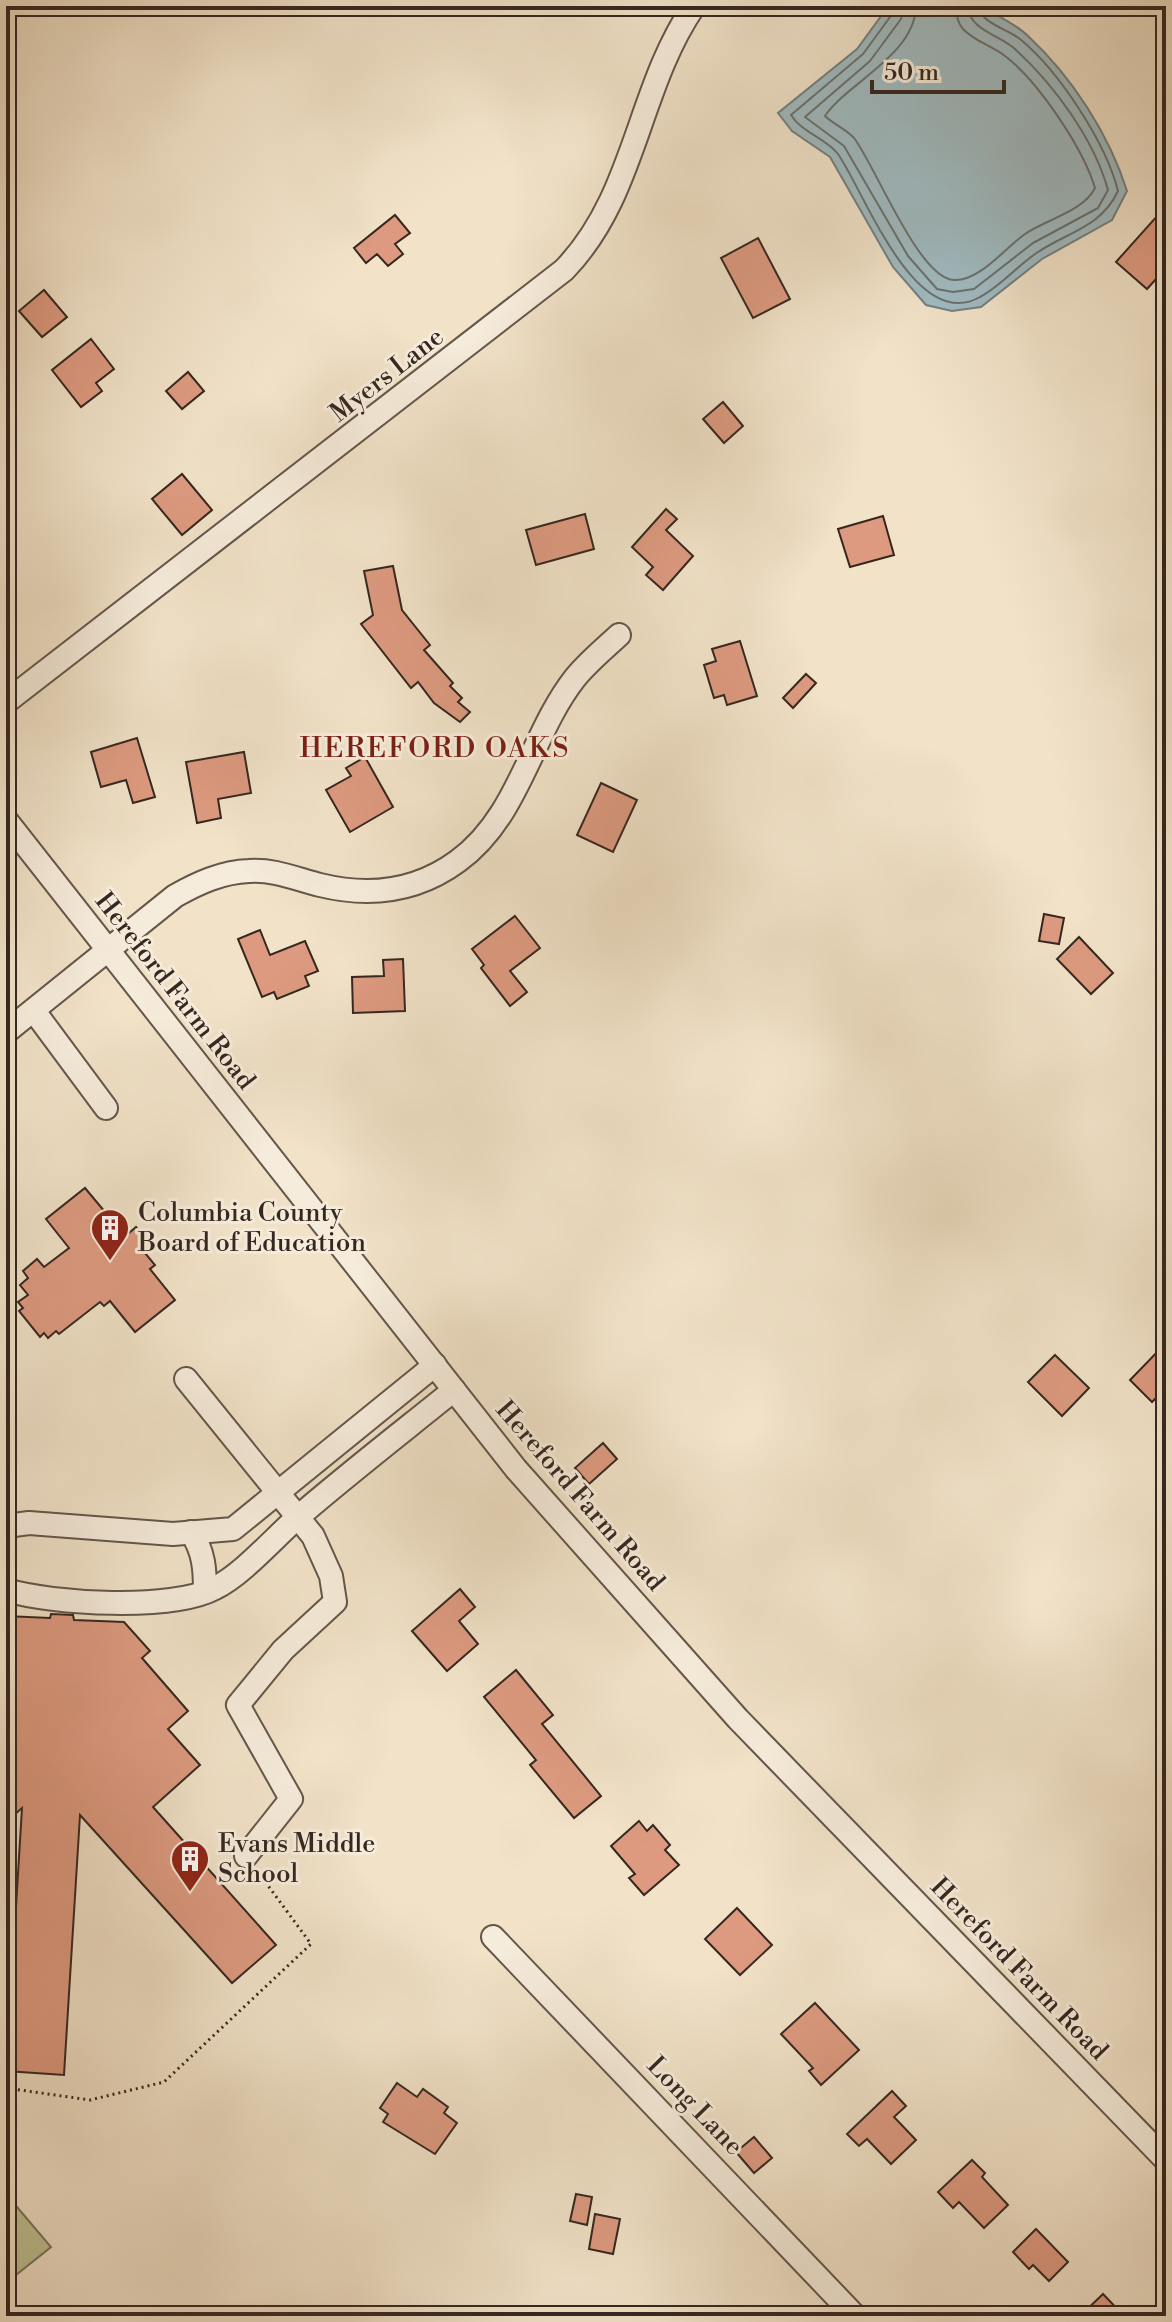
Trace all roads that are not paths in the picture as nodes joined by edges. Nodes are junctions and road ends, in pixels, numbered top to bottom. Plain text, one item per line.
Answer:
1 (694, 6) edge
2 (619, 635) dead end
3 (6, 702) edge
4 (6, 820) edge
5 (108, 952) junction
6 (34, 1011) junction
7 (6, 1032) edge
8 (106, 1108) dead end
9 (435, 1365) junction
10 (186, 1379) dead end
11 (454, 1390) junction
12 (276, 1492) junction
13 (299, 1516) junction
14 (6, 1526) edge
15 (191, 1532) junction
16 (6, 1590) edge
17 (205, 1592) junction
18 (246, 1856) road end
19 (493, 1937) dead end
20 (1166, 2160) edge
21 (855, 2316) edge

1 - 3 street, Myers Lane
2 - 5 street
4 - 5 street, Hereford Farm Road
5 - 6 street
5 - 9 street, Hereford Farm Road
6 - 7 street
6 - 8 street
9 - 11 street, Hereford Farm Road
9 - 12 street
10 - 12 street
11 - 13 street
11 - 20 street, Hereford Farm Road
12 - 13 street
12 - 15 street
13 - 17 street
13 - 18 street
14 - 15 street
15 - 17 street
16 - 17 street
19 - 21 street, Long Lane

